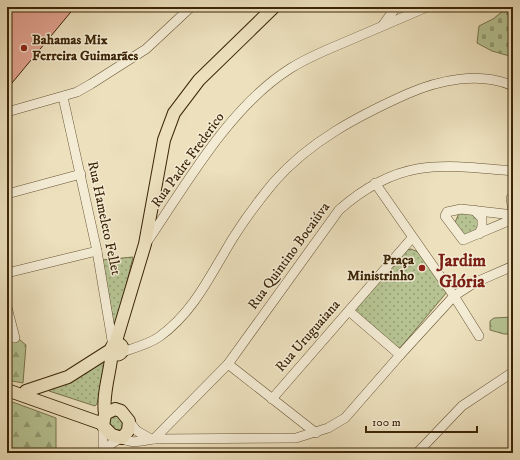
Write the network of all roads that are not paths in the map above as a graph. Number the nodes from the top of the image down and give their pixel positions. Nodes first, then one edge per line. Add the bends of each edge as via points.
1 (191, 7) edge
2 (274, 7) edge
3 (396, 7) edge
4 (427, 7) edge
5 (382, 26) junction
6 (513, 86) edge
7 (63, 97) junction
8 (7, 112) edge
9 (513, 171) edge
10 (81, 174) junction
11 (375, 183) junction
12 (7, 194) edge
13 (511, 198) dead end
14 (474, 210) junction
15 (513, 213) edge
16 (513, 219) edge
17 (479, 234) junction
18 (412, 238) junction
19 (145, 244) junction
20 (97, 251) junction
21 (513, 266) edge
22 (7, 273) edge
23 (454, 296) junction
24 (7, 307) edge
25 (349, 311) junction
26 (478, 336) dead end
27 (15, 338) dead end
28 (115, 350) junction
29 (400, 354) junction
30 (228, 364) junction
31 (513, 372) edge
32 (7, 390) edge
33 (26, 391) junction
34 (272, 399) junction
35 (106, 418) junction
36 (130, 421) junction
37 (316, 433) junction
38 (121, 438) junction
39 (152, 439) junction
40 (104, 453) edge
41 (417, 453) edge

1 - 7 street via 146,49 91,84
2 - 19 main road via 199,80 174,113 164,140
3 - 5 street
4 - 5 street, Rua Padre Frederico
5 - 19 street, Rua Padre Frederico via 291,68 263,89 211,147
6 - 28 street via 486,79 446,82 419,89 343,125 275,181 233,238 194,303 177,322 157,338
7 - 8 street
7 - 10 street, Rua Hameleto Fellet
9 - 11 street, Rua Quintino Bocaiúva via 435,166 407,171
10 - 12 street
10 - 20 street, Rua Hameleto Fellet
11 - 18 street
11 - 30 street, Rua Quintino Bocaiúva via 338,210
13 - 15 street
14 - 15 street
14 - 17 street via 482,218
14 - 17 street via 455,209 445,216 463,240
16 - 17 street
18 - 23 street
18 - 25 street, Rua Uruguaiana
19 - 28 main road
20 - 22 street
20 - 28 street, Rua Hameleto Fellet
21 - 23 street via 474,283
23 - 26 street
23 - 29 street
24 - 27 street
25 - 29 street
25 - 34 street, Rua Uruguaiana
28 - 33 main road via 68,377
28 - 35 main road via 106,390
29 - 37 street via 345,418
30 - 34 street
30 - 39 street, Rua Quintino Bocaiúva
31 - 41 street via 462,406
32 - 33 main road
32 - 35 main road
33 - 35 main road via 41,393
34 - 37 street
35 - 36 main road via 121,411
35 - 38 main road via 112,436
35 - 40 street
36 - 38 main road via 128,431
36 - 39 street via 137,431
37 - 39 street via 296,438 274,439
38 - 39 street via 135,442
38 - 40 street via 111,444

